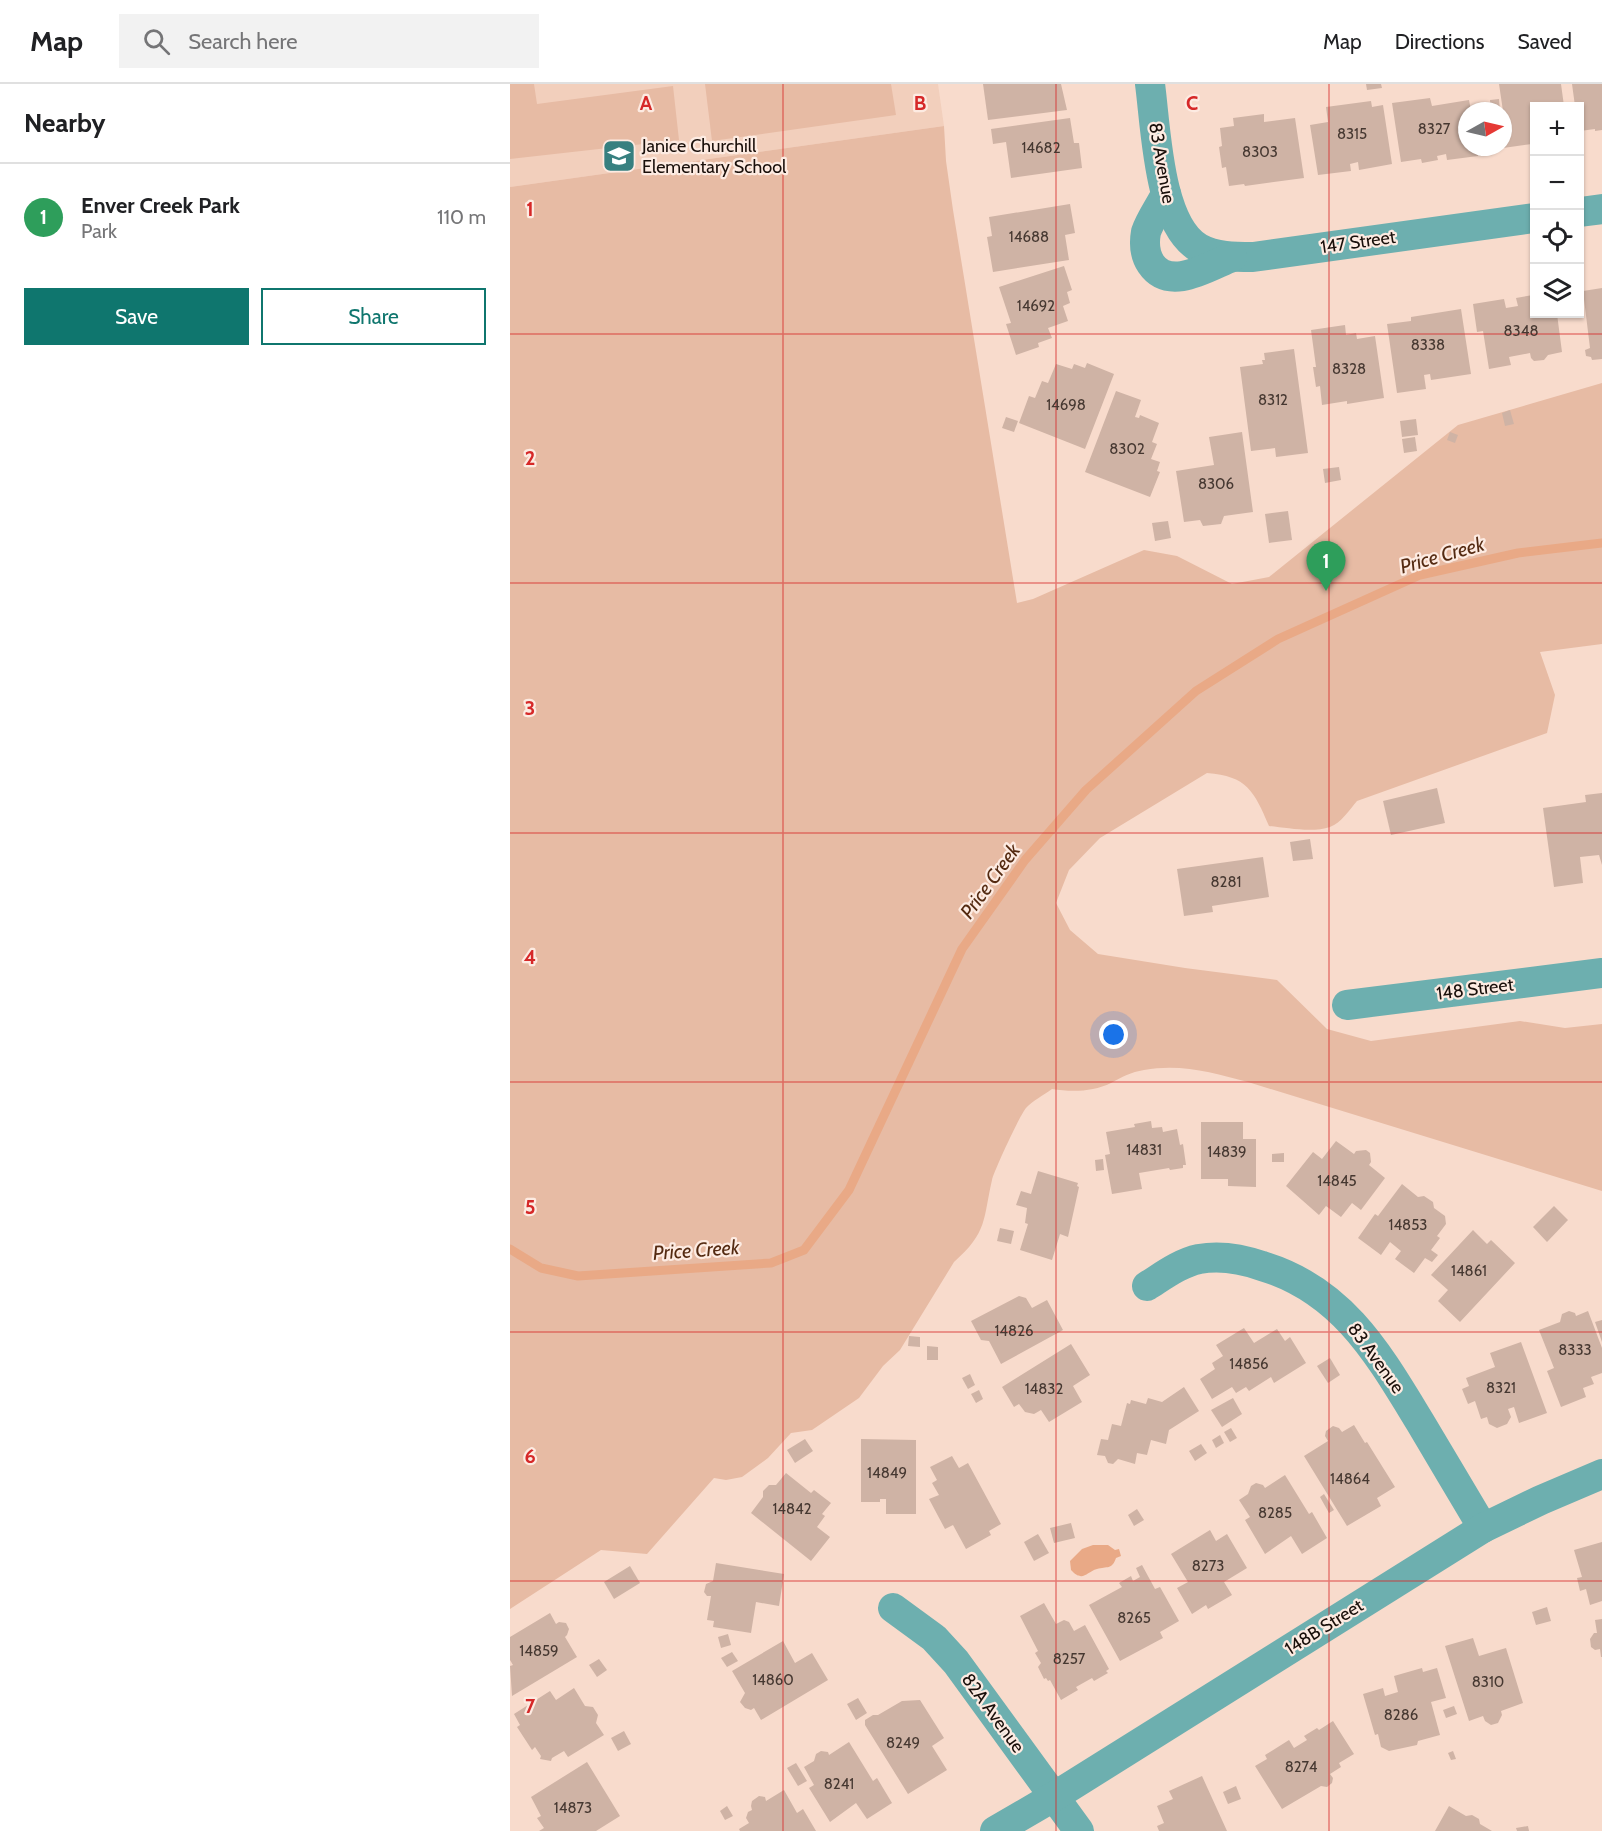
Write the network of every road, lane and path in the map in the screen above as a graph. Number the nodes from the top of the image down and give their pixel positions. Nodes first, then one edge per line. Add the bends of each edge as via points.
1 (1150, 84) edge
2 (1166, 194) junction
3 (1602, 208) edge
4 (1584, 211) edge
5 (1530, 219) edge
6 (1187, 238) joint
7 (1232, 257) junction
8 (1602, 973) edge
9 (1347, 1005) dead end
10 (1147, 1286) dead end
11 (1602, 1474) edge
12 (1484, 1528) junction
13 (893, 1608) dead end
14 (1055, 1796) junction
15 (995, 1831) edge
16 (1079, 1831) edge

1 - 2 street, 83 Avenue
2 - 6 street, 83 Avenue via 1178,227
2 - 7 street via 1144,240 1149,262 1156,270 1164,275 1189,275
3 - 4 street
5 - 7 street, 147 Street
6 - 7 street, 147 Street via 1209,253
8 - 9 street, 148 Street
10 - 12 street, 83 Avenue via 1194,1260 1224,1258 1279,1271 1317,1292 1349,1320 1377,1354
11 - 12 street, 148B Street
12 - 14 street, 148B Street
13 - 14 street, 82A Avenue via 934,1638 956,1662
14 - 15 street, 148B Street
14 - 16 street, 82A Avenue

